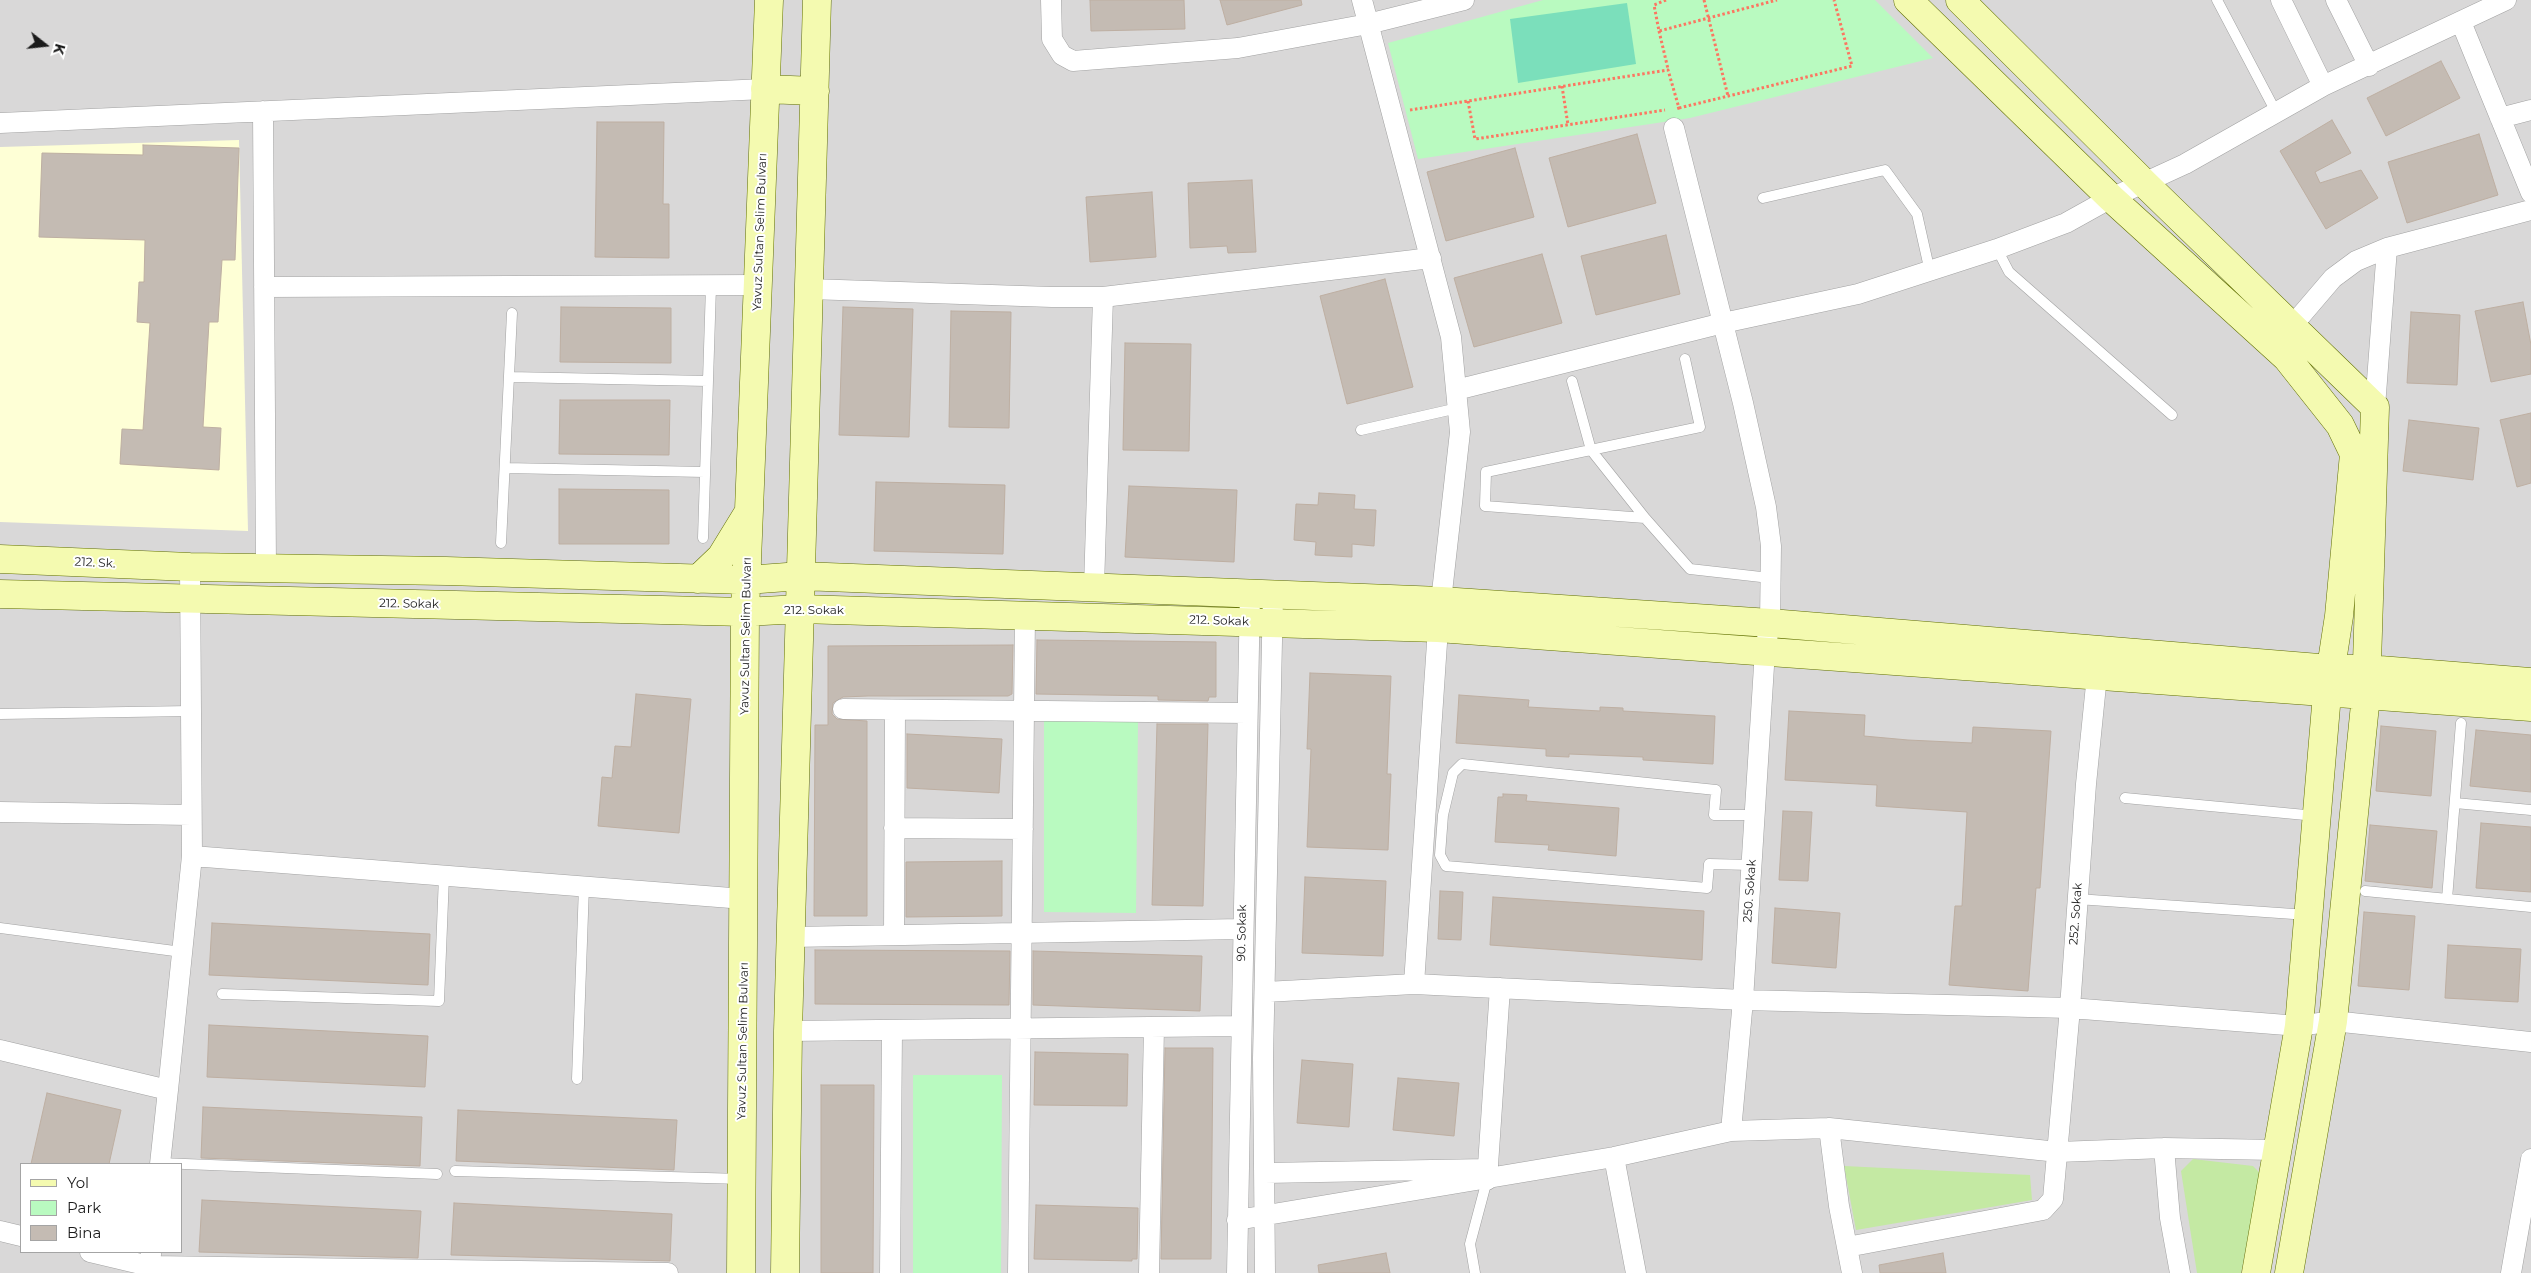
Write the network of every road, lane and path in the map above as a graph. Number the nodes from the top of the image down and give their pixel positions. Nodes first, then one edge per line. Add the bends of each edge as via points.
1 (769, 0) edge
2 (817, 0) edge
3 (1052, 0) edge
4 (1362, 0) edge
5 (1464, 0) edge
6 (1666, 0) edge
7 (1704, 0) edge
8 (1777, 0) edge
9 (1834, 0) edge
10 (1908, 0) edge
11 (1960, 0) edge
12 (2217, 0) edge
13 (2281, 0) edge
14 (2336, 0) edge
15 (2506, 0) edge
16 (1708, 18) junction
17 (2461, 22) junction
18 (1368, 24) junction
19 (1659, 31) junction
20 (2369, 66) junction
21 (1668, 70) junction
22 (1562, 86) junction
23 (2323, 86) junction
24 (765, 89) junction
25 (815, 90) junction
26 (1728, 96) junction
27 (1468, 101) junction
28 (1679, 108) junction
29 (2531, 110) edge
30 (262, 111) junction
31 (1392, 112) junction
32 (2276, 112) junction
33 (2500, 118) junction
34 (0, 123) edge
35 (1568, 125) junction
36 (1674, 128) dead end
37 (2145, 184) junction
38 (2531, 193) edge
39 (1763, 198) dead end
40 (2111, 198) junction
41 (2531, 210) edge
42 (2387, 248) junction
43 (1998, 249) junction
44 (1431, 258) junction
45 (1930, 272) junction
46 (758, 285) junction
47 (711, 286) junction
48 (264, 287) junction
49 (809, 289) junction
50 (1103, 297) junction
51 (512, 313) dead end
52 (1723, 323) junction
53 (2292, 326) junction
54 (2274, 346) junction
55 (1685, 358) dead end
56 (509, 376) junction
57 (708, 381) junction
58 (1572, 381) dead end
59 (1457, 399) junction
60 (2376, 407) junction
61 (2172, 415) dead end
62 (1362, 430) dead end
63 (1591, 450) junction
64 (505, 468) junction
65 (705, 472) junction
66 (803, 502) junction
67 (749, 511) junction
68 (1645, 518) junction
69 (703, 538) dead end
70 (501, 543) dead end
71 (0, 559) edge
72 (190, 567) junction
73 (266, 568) junction
74 (801, 576) junction
75 (855, 578) junction
76 (1770, 578) junction
77 (698, 579) junction
78 (746, 580) junction
79 (1094, 587) junction
80 (1261, 593) junction
81 (0, 594) edge
82 (190, 599) junction
83 (1441, 601) junction
84 (800, 609) junction
85 (745, 612) junction
86 (1025, 616) junction
87 (1261, 622) junction
88 (1770, 623) junction
89 (1438, 628) junction
90 (1765, 650) junction
91 (2367, 668) junction
92 (2097, 676) junction
93 (2329, 681) junction
94 (2531, 682) edge
95 (2366, 695) junction
96 (2531, 708) edge
97 (843, 710) dead end
98 (894, 710) junction
99 (191, 711) junction
100 (1024, 712) junction
101 (1247, 713) junction
102 (0, 714) edge
103 (2460, 723) dead end
104 (2125, 798) dead end
105 (2455, 802) junction
106 (2531, 810) edge
107 (0, 812) edge
108 (1755, 814) junction
109 (191, 815) junction
110 (2318, 816) junction
111 (894, 828) junction
112 (1023, 830) junction
113 (192, 856) junction
114 (1752, 865) junction
115 (444, 876) junction
116 (584, 886) junction
117 (2365, 890) dead end
118 (744, 899) junction
119 (2077, 899) junction
120 (2447, 899) junction
121 (2531, 907) edge
122 (2310, 915) junction
123 (0, 928) edge
124 (1242, 929) junction
125 (1022, 933) junction
126 (894, 935) junction
127 (791, 937) junction
128 (182, 952) junction
129 (1414, 984) junction
130 (1500, 988) junction
131 (1264, 992) junction
132 (222, 994) dead end
133 (1743, 1000) junction
134 (2070, 1008) junction
135 (2333, 1021) junction
136 (1240, 1026) junction
137 (2299, 1026) junction
138 (1154, 1027) junction
139 (1022, 1028) junction
140 (892, 1030) junction
141 (788, 1031) junction
142 (2531, 1042) edge
143 (0, 1050) edge
144 (577, 1079) dead end
145 (168, 1090) junction
146 (1829, 1128) junction
147 (1731, 1131) junction
148 (2164, 1148) junction
149 (2277, 1150) junction
150 (2058, 1152) junction
151 (1614, 1157) junction
152 (2531, 1159) edge
153 (160, 1163) edge
154 (182, 1165) edge
155 (455, 1171) dead end
156 (1265, 1173) junction
157 (437, 1174) dead end
158 (1487, 1174) junction
159 (742, 1179) junction
160 (1266, 1216) junction
161 (1238, 1220) junction
162 (0, 1231) edge
163 (20, 1236) edge
164 (1847, 1247) junction
165 (95, 1253) edge
166 (150, 1264) edge
167 (668, 1273) edge
168 (741, 1273) edge
169 (785, 1273) edge
170 (890, 1273) edge
171 (1018, 1273) edge
172 (1149, 1273) edge
173 (1237, 1273) edge
174 (1265, 1273) edge
175 (1474, 1273) edge
176 (1636, 1273) edge
177 (1852, 1273) edge
178 (2180, 1273) edge
179 (2256, 1273) edge
180 (2289, 1273) edge
181 (2511, 1273) edge

1 - 24 street, Yavuz Sultan Selim Bulvarı
2 - 25 street
3 - 18 street via 1052,39 1062,55 1073,62 1238,48
4 - 18 street
5 - 18 street
6 - 19 path via 1654,5
7 - 16 path
8 - 16 path
9 - 26 path via 1852,66
10 - 40 street
11 - 37 street
12 - 32 lane
13 - 23 street
14 - 20 street
15 - 17 street
16 - 19 path
16 - 26 path
17 - 20 street
17 - 33 street
18 - 31 street
19 - 21 path
20 - 23 street
21 - 22 path
21 - 28 path
22 - 27 path
22 - 35 path
23 - 32 street
24 - 25 street
24 - 30 street
24 - 46 street, Yavuz Sultan Selim Bulvarı
25 - 49 street
26 - 28 path
27 - 31 path
27 - 35 path via 1475,139
28 - 35 path
29 - 33 street
30 - 34 street
30 - 48 street
31 - 44 street
32 - 37 street
33 - 38 street
36 - 52 street, 250. Sokak
37 - 40 street
37 - 53 street
39 - 45 lane via 1885,170 1917,214
40 - 43 street via 2066,223
40 - 54 street
41 - 42 street
42 - 53 street via 2356,261 2333,278
42 - 60 street
43 - 45 street
43 - 61 lane via 2009,272
44 - 50 street
44 - 59 street via 1451,337
45 - 52 street via 1858,294
46 - 47 street
46 - 67 street, Yavuz Sultan Selim Bulvarı
47 - 48 street
47 - 57 lane
48 - 73 street
49 - 50 street
49 - 66 street
50 - 79 street
51 - 56 lane
52 - 59 street
52 - 76 street, 250. Sokak via 1766,507 1771,546
53 - 54 street
53 - 60 street
54 - 93 street via 2340,425 2354,454 2339,616
55 - 63 lane via 1700,427
56 - 57 lane
56 - 64 lane
57 - 65 lane
58 - 63 lane
59 - 62 lane
59 - 83 street via 1460,432
60 - 91 street
63 - 68 lane
63 - 68 lane via 1486,472 1485,506
64 - 65 lane
64 - 70 lane
65 - 69 lane
66 - 74 street
66 - 75 street via 818,552
67 - 77 street via 721,557
67 - 78 street, Yavuz Sultan Selim Bulvarı
68 - 76 lane via 1690,569
71 - 72 street, 212. Sk.
72 - 73 street, 212. Sk.
72 - 82 street
73 - 77 street, 212. Sk.
74 - 75 street, 212. Sk.
74 - 78 street, 212. Sk.
74 - 84 street
75 - 79 street, 212. Sk.
76 - 88 street, 250. Sokak
77 - 78 street, 212. Sk.
78 - 85 street, Yavuz Sultan Selim Bulvarı
79 - 80 street, 212. Sk.
80 - 83 street, 212. Sk.
80 - 87 street, 90. Sokak
81 - 82 street, 212. Sokak
82 - 85 street, 212. Sokak
82 - 99 street
83 - 88 street, 212. Sk.
83 - 89 street
84 - 85 street, 212. Sokak
84 - 86 street, 212. Sokak
84 - 127 street
85 - 118 street, Yavuz Sultan Selim Bulvarı
86 - 87 street, 212. Sokak
86 - 100 street
87 - 89 street, 212. Sokak
87 - 101 street, 90. Sokak
87 - 131 street, 90. Sokak
88 - 90 street, 250. Sokak
88 - 93 street, 212. Sk.
89 - 90 street, 212. Sokak
89 - 129 street
90 - 92 street, 212. Sokak
90 - 108 street, 250. Sokak
91 - 93 street
91 - 94 street
91 - 95 street
92 - 93 street, 212. Sokak
92 - 119 street, 252. Sokak
93 - 95 street
93 - 110 street
95 - 96 street
95 - 135 street
97 - 98 street
98 - 100 street
98 - 111 street
99 - 102 lane
99 - 109 street
100 - 101 street
100 - 112 street
101 - 124 street, 90. Sokak
103 - 105 lane
104 - 110 lane
105 - 106 lane
105 - 120 lane
107 - 109 street
108 - 114 street, 250. Sokak
108 - 114 lane via 1714,815 1716,790 1462,764 1452,773 1443,815 1440,855 1446,866 1707,888 1709,864
109 - 113 street
110 - 122 street
111 - 112 street
111 - 126 street
112 - 125 street
113 - 115 street
113 - 128 street
114 - 133 street, 250. Sokak
115 - 116 street
115 - 132 lane via 439,1001
116 - 118 street
116 - 144 lane
117 - 120 lane
118 - 159 street, Yavuz Sultan Selim Bulvarı
119 - 122 lane
119 - 134 street, 252. Sokak
120 - 121 lane
122 - 137 street
123 - 128 lane
124 - 125 street
124 - 136 street, 90. Sokak
125 - 126 street
125 - 139 street
126 - 127 street
127 - 141 street
128 - 145 street
129 - 130 street
129 - 131 street
130 - 133 street
130 - 158 street
131 - 156 street, 90. Sokak
133 - 134 street
133 - 147 street, 250. Sokak
134 - 137 street
134 - 150 street, 252. Sokak
135 - 137 street
135 - 142 street
135 - 180 street
136 - 138 street
136 - 161 street, 90. Sokak
137 - 149 street
138 - 139 street
138 - 172 street
139 - 140 street
139 - 171 street
140 - 141 street
140 - 170 street
141 - 169 street
143 - 145 street
145 - 153 street
146 - 147 street
146 - 150 street
146 - 164 street via 1838,1206
147 - 151 street
148 - 149 street
148 - 150 street
148 - 178 street via 2170,1218
149 - 179 street
150 - 164 street, 252. Sokak via 2053,1198 2043,1210
151 - 158 street
151 - 176 street
152 - 181 street
154 - 157 lane
155 - 159 lane
156 - 158 street
156 - 160 street, 90. Sokak
158 - 160 street
158 - 175 lane via 1470,1244
159 - 168 street, Yavuz Sultan Selim Bulvarı
160 - 161 street
160 - 174 street, 90. Sokak
161 - 173 street, 90. Sokak
162 - 163 street
164 - 177 street
165 - 166 street
166 - 167 street

